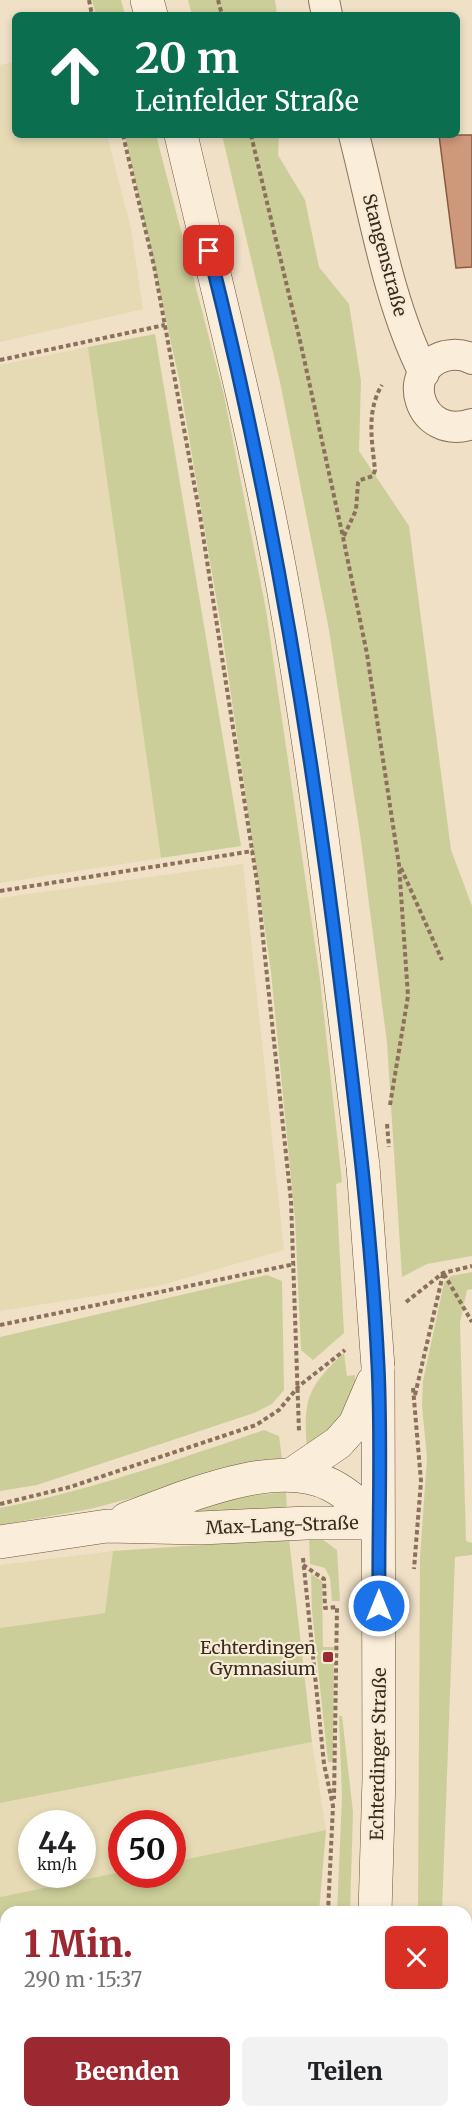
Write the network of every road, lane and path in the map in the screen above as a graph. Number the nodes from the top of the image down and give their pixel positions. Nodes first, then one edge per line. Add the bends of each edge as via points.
1 (124, 138) edge
2 (182, 138) edge
3 (252, 138) edge
4 (355, 138) edge
5 (165, 325) junction
6 (472, 359) edge
7 (0, 360) edge
8 (424, 373) junction
9 (382, 385) dead end
10 (472, 424) edge
11 (343, 537) junction
12 (253, 850) junction
13 (399, 865) junction
14 (0, 891) edge
15 (442, 960) dead end
16 (387, 1124) dead end
17 (295, 1264) junction
18 (472, 1266) edge
19 (443, 1273) junction
20 (472, 1322) edge
21 (0, 1324) edge
22 (378, 1370) junction
23 (410, 1378) dead end
24 (299, 1386) junction
25 (415, 1397) junction
26 (299, 1439) dead end
27 (291, 1475) junction
28 (0, 1504) edge
29 (378, 1523) junction
30 (107, 1526) junction
31 (0, 1542) edge
32 (303, 1558) dead end
33 (303, 1565) junction
34 (414, 1578) dead end
35 (333, 1806) junction
36 (328, 1906) edge
37 (375, 1906) edge

1 - 5 path
2 - 22 main road, Echterdinger Straße, bridge via 239,372 283,586 316,789 363,1166
3 - 11 path
4 - 8 street, Stangenstraße via 393,290 411,348
5 - 7 path
5 - 12 path via 202,527
6 - 8 street via 455,354 442,357
8 - 10 street via 419,396 429,417 449,428
9 - 11 path via 373,399 375,470 373,476 358,483 356,510
11 - 13 path via 367,654
12 - 14 path
12 - 17 path
13 - 15 path
13 - 16 path via 408,996
17 - 21 path
17 - 24 path
18 - 19 path
19 - 20 path
19 - 25 path
22 - 27 main road via 355,1425 338,1443
22 - 29 main road, Echterdinger Straße
23 - 25 path
24 - 26 path
24 - 28 path via 279,1410 256,1425 81,1484
25 - 34 path via 421,1481
27 - 29 main road, Max-Lang-Straße via 330,1484
27 - 30 main road, Max-Lang-Straße via 257,1478 194,1494
29 - 30 main road, Max-Lang-Straße via 200,1528
29 - 37 main road, Echterdinger Straße via 380,1778
30 - 31 main road, Max-Lang-Straße
32 - 33 path
33 - 35 path via 324,1764
33 - 35 path via 324,1579 325,1608 337,1607
35 - 36 path

